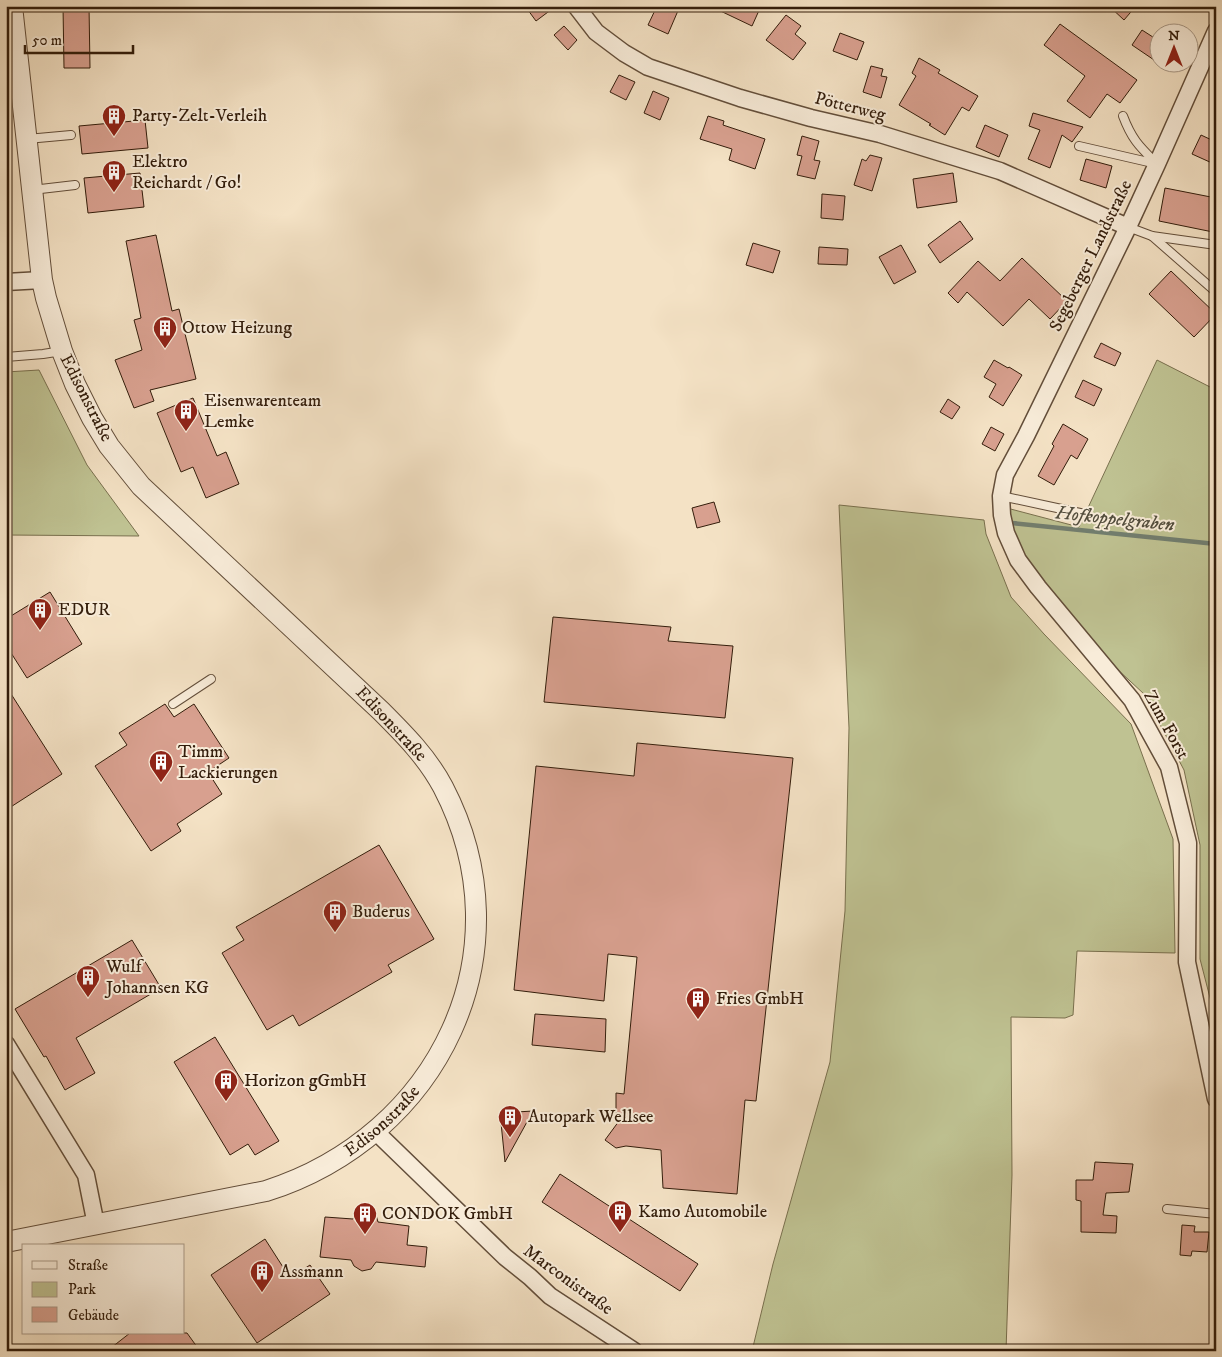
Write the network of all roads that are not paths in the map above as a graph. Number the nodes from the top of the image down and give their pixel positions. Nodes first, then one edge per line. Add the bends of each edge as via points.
1 (12, 6) edge
2 (576, 6) edge
3 (1216, 31) edge
4 (1123, 116) dead end
5 (71, 134) dead end
6 (27, 139) junction
7 (1079, 146) dead end
8 (1158, 164) junction
9 (75, 185) dead end
10 (32, 190) junction
11 (1128, 227) junction
12 (1152, 236) junction
13 (1216, 245) edge
14 (42, 280) junction
15 (6, 282) edge
16 (1216, 292) edge
17 (62, 351) junction
18 (6, 357) edge
19 (1001, 496) junction
20 (1085, 514) dead end
21 (211, 679) dead end
22 (173, 704) dead end
23 (6, 1044) edge
24 (1216, 1099) edge
25 (375, 1131) junction
26 (1167, 1209) dead end
27 (1216, 1214) edge
28 (96, 1225) junction
29 (6, 1242) edge
30 (634, 1351) edge

1 - 6 street, Edisonstraße
2 - 11 street, Pötterweg via 596,32 648,67 749,100 880,134 1000,171
3 - 8 street, Segeberger Landstraße
4 - 8 lane via 1135,141
5 - 6 lane
6 - 10 street, Edisonstraße
7 - 8 lane
8 - 11 street, Segeberger Landstraße
9 - 10 lane
10 - 14 street, Edisonstraße
11 - 12 lane
11 - 19 street, Segeberger Landstraße via 1005,475
12 - 13 lane
12 - 16 lane
14 - 15 street
14 - 17 street, Edisonstraße
17 - 18 lane
17 - 25 street, Edisonstraße via 92,418 109,446 141,486 407,737 434,772 458,821 470,861 476,923 467,990 452,1031 430,1068 395,1113
19 - 20 lane
19 - 24 street, Zum Forst via 1006,533 1018,560 1132,700 1169,768 1188,843 1187,962
21 - 22 lane
23 - 28 street via 86,1175
25 - 28 street, Edisonstraße via 333,1162 285,1185
25 - 30 street, Marconistraße via 504,1257 550,1296
26 - 27 lane
28 - 29 street, Edisonstraße

